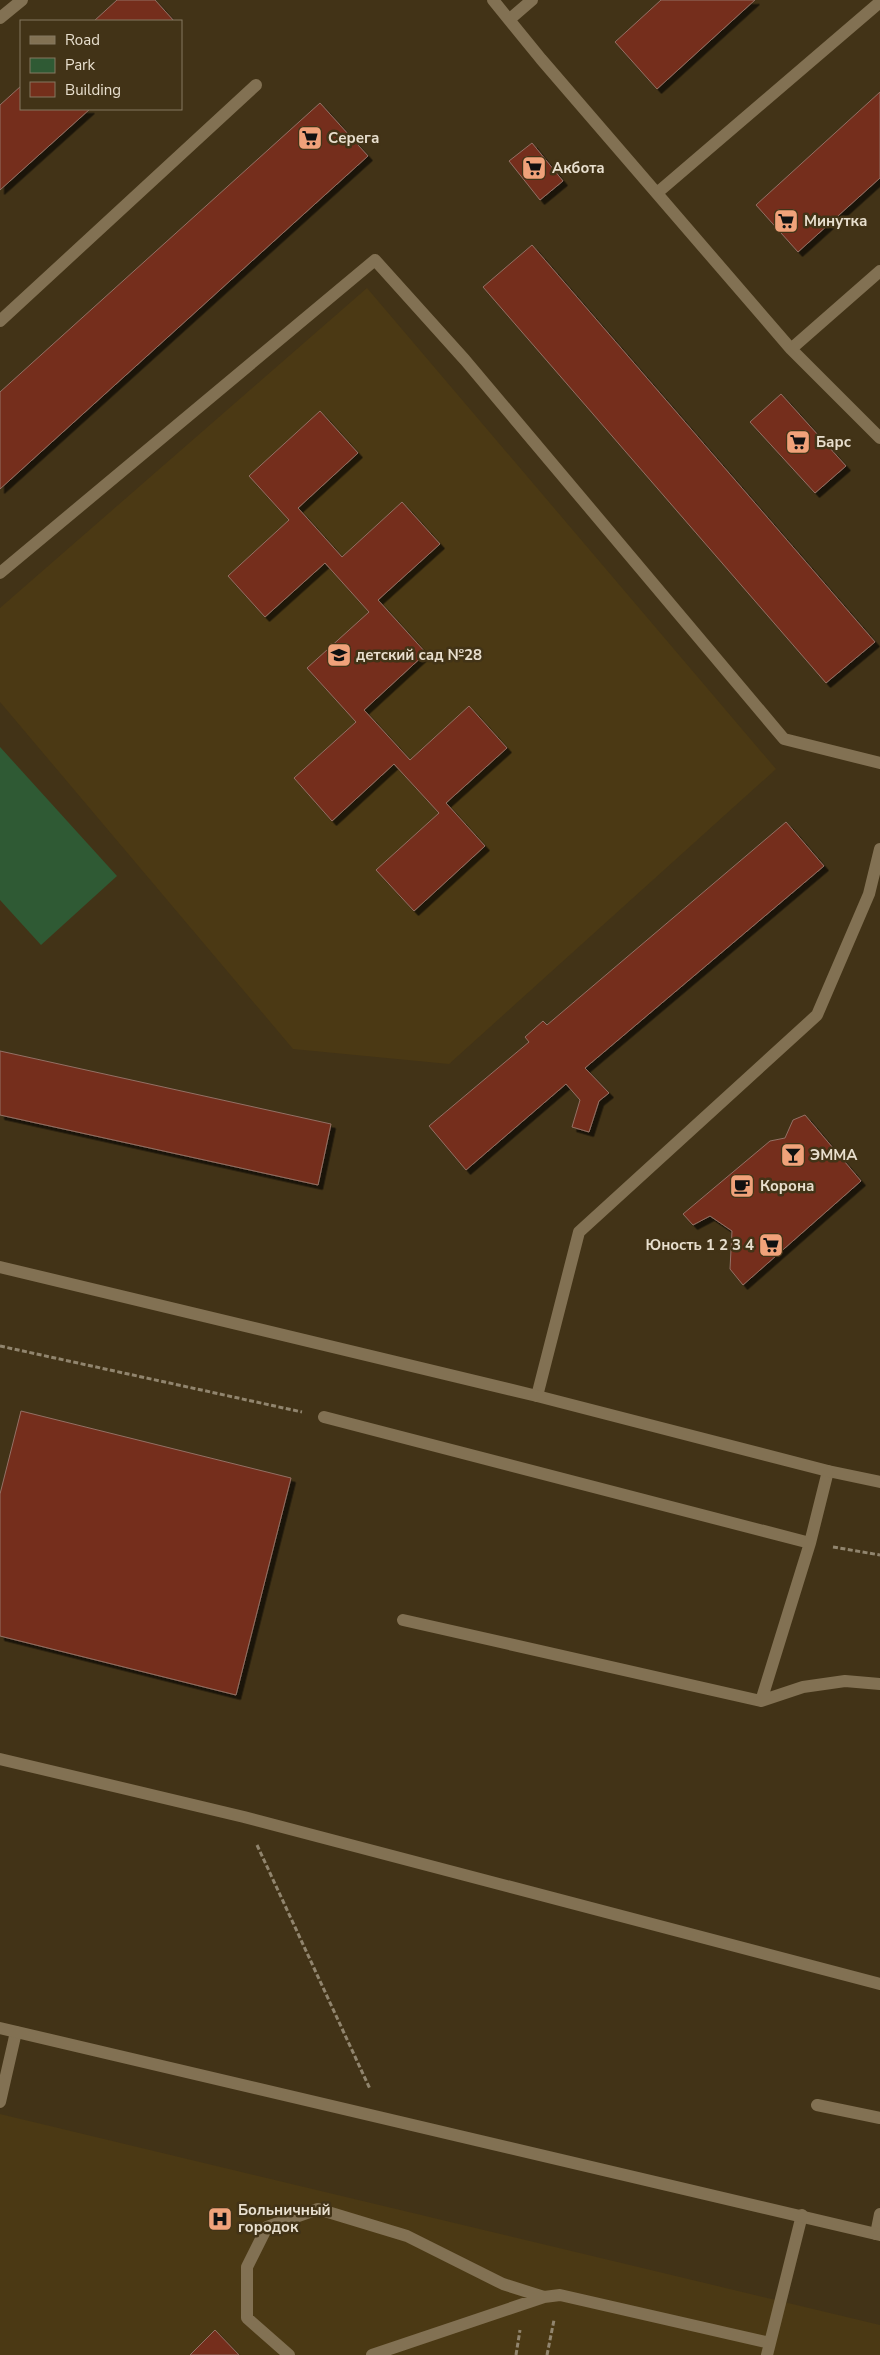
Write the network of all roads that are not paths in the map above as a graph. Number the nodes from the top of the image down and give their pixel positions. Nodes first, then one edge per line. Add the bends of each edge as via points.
1 (22, 0) edge
2 (493, 0) edge
3 (532, 0) edge
4 (880, 2) edge
5 (0, 18) edge
6 (510, 19) junction
7 (256, 85) dead end
8 (657, 193) junction
9 (880, 271) edge
10 (0, 321) edge
11 (791, 349) junction
12 (880, 438) edge
13 (0, 573) edge
14 (880, 763) edge
15 (880, 849) edge
16 (0, 1267) edge
17 (537, 1396) junction
18 (324, 1417) road end
19 (828, 1471) junction
20 (880, 1482) edge
21 (810, 1543) junction
22 (403, 1620) dead end
23 (880, 1684) edge
24 (761, 1701) junction
25 (0, 1760) edge
26 (880, 1984) edge
27 (0, 2028) edge
28 (16, 2032) junction
29 (0, 2102) edge
30 (817, 2105) dead end
31 (880, 2118) edge
32 (880, 2214) edge
33 (802, 2215) junction
34 (878, 2234) edge
35 (544, 2296) junction
36 (768, 2349) edge
37 (289, 2355) edge
38 (372, 2355) edge

1 - 5 main road
2 - 6 main road
3 - 6 main road
4 - 8 main road
6 - 8 main road
7 - 10 main road
8 - 11 main road
9 - 11 main road
11 - 12 main road
13 - 14 main road via 374,260 465,360 784,739
15 - 17 main road via 869,894 817,1016 579,1232
16 - 17 main road
17 - 19 main road
18 - 21 main road
19 - 20 main road
19 - 21 main road
21 - 24 main road
22 - 24 main road
23 - 24 main road via 845,1681 803,1687
25 - 26 main road via 244,1817
27 - 28 main road
28 - 29 main road
28 - 33 main road
30 - 31 main road
32 - 34 main road
33 - 34 main road
33 - 36 main road
35 - 36 main road via 560,2295
35 - 37 main road via 502,2284 407,2236 318,2209 267,2227 247,2267 247,2318
35 - 38 main road

